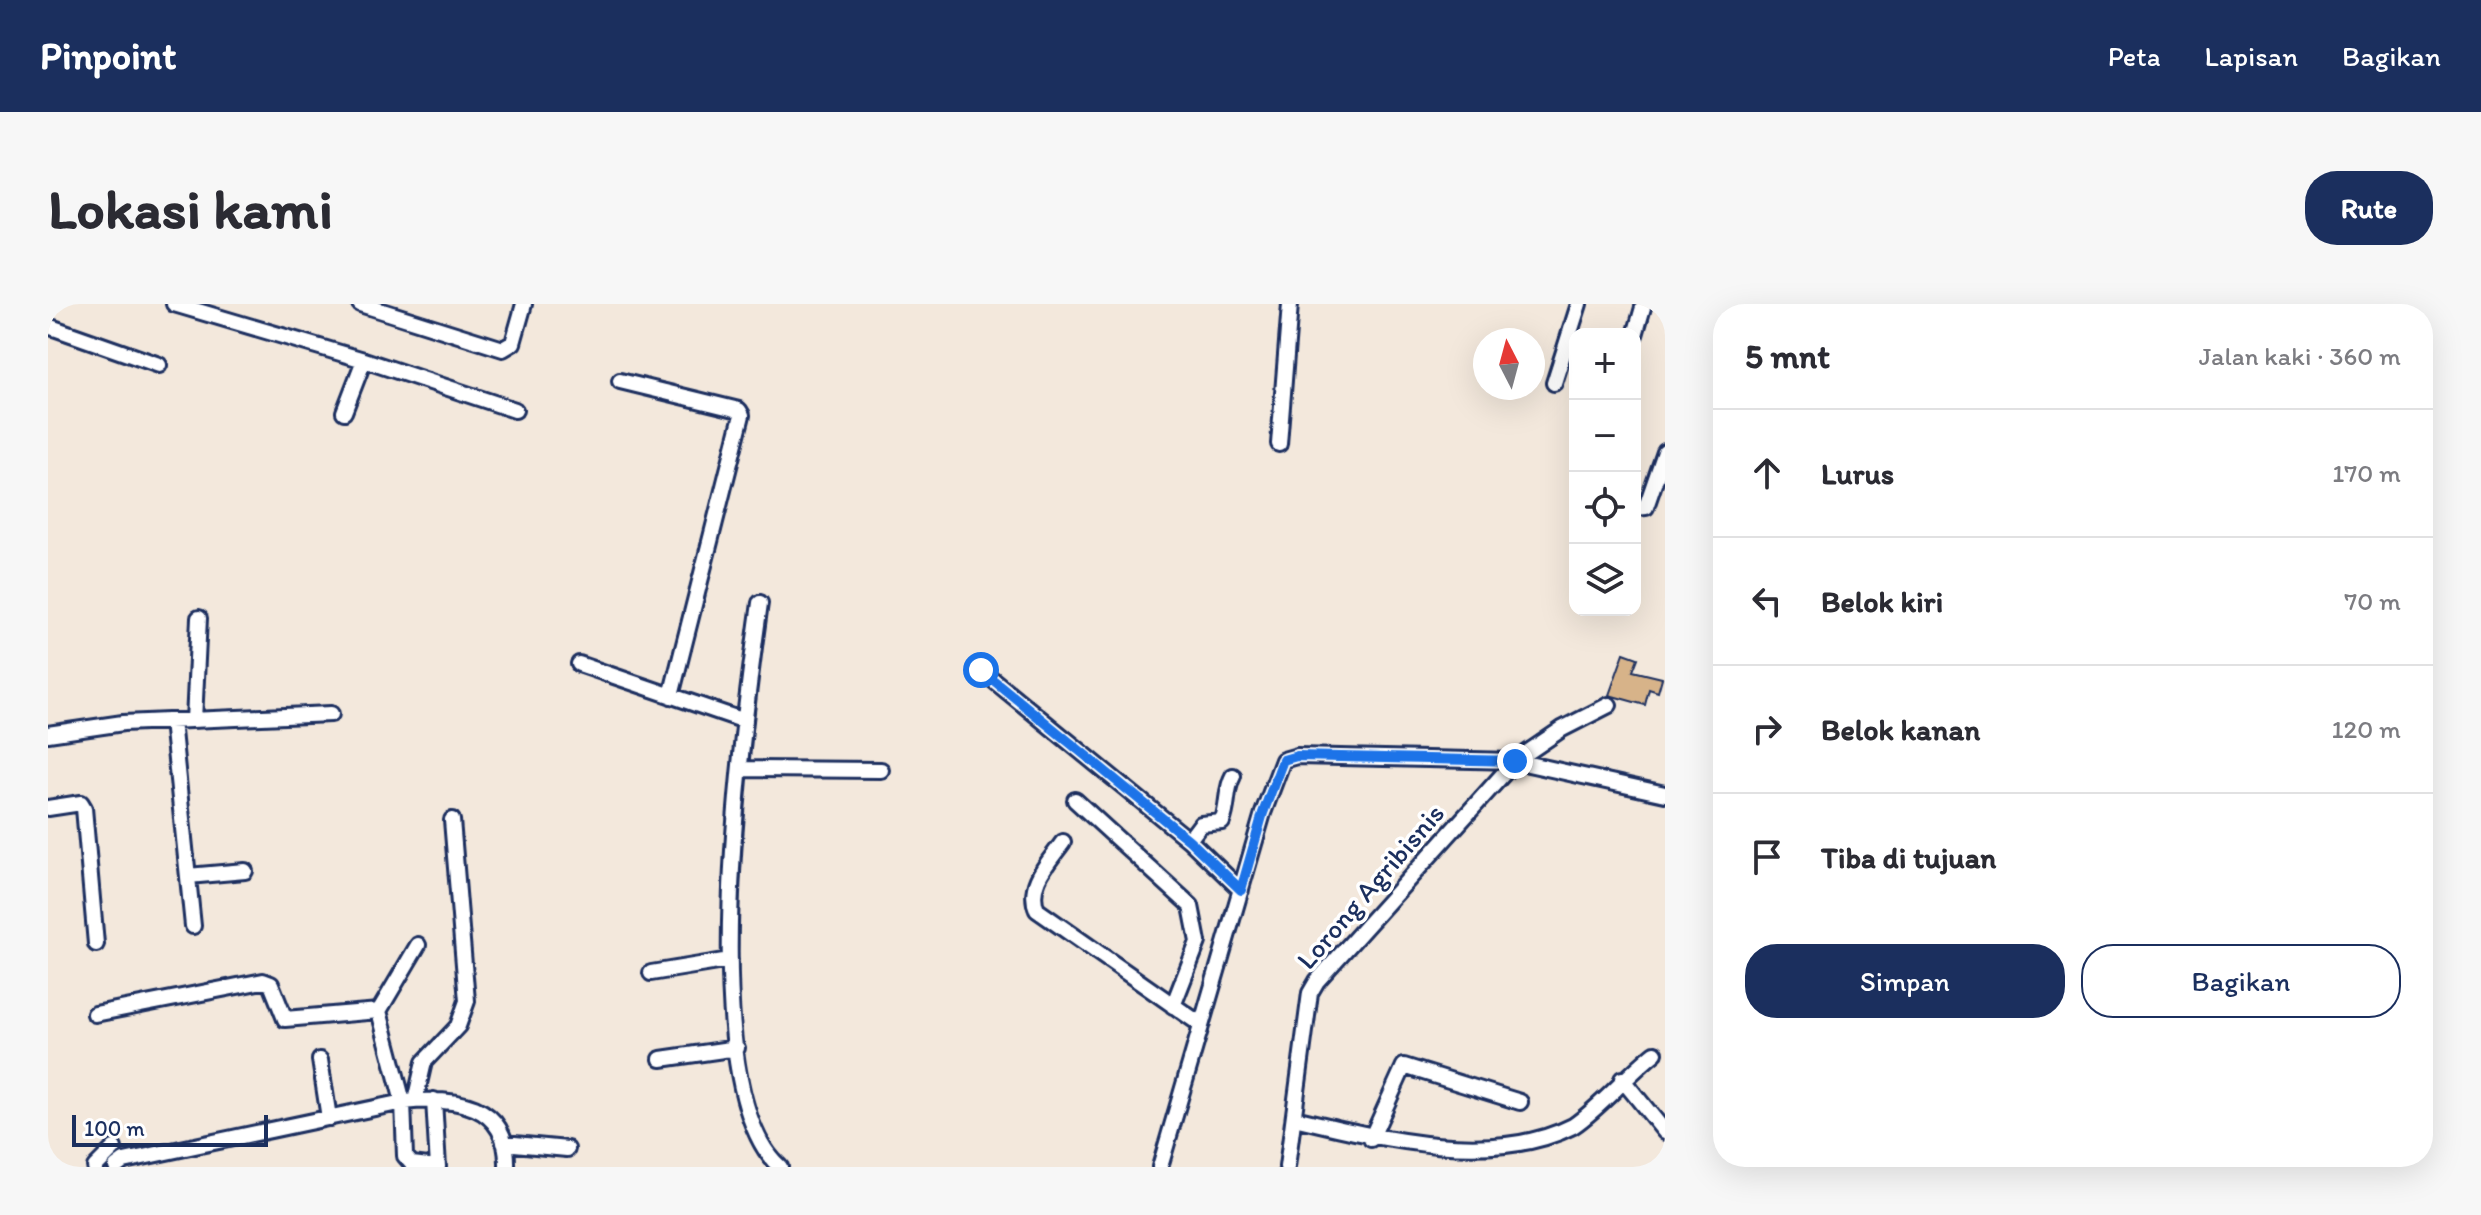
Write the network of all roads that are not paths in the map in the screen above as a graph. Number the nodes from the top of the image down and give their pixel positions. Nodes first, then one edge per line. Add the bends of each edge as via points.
1 (174, 304) edge
2 (360, 304) edge
3 (524, 304) edge
4 (1290, 304) edge
5 (1579, 304) edge
6 (1644, 304) edge
7 (48, 326) edge
8 (1637, 328) edge
9 (364, 360) junction
10 (159, 365) dead end
11 (620, 381) dead end
12 (1554, 383) dead end
13 (515, 410) dead end
14 (344, 412) dead end
15 (1279, 444) dead end
16 (1665, 452) edge
17 (1641, 507) edge
18 (760, 603) dead end
19 (199, 618) dead end
20 (579, 664) dead end
21 (981, 670) dead end
22 (671, 696) junction
23 (1609, 705) dead end
24 (331, 714) dead end
25 (194, 720) junction
26 (172, 721) junction
27 (745, 721) junction
28 (48, 734) edge
29 (1515, 761) junction
30 (740, 769) junction
31 (881, 770) dead end
32 (1233, 776) dead end
33 (1665, 794) edge
34 (1075, 800) dead end
35 (48, 808) edge
36 (452, 820) dead end
37 (1189, 840) junction
38 (1063, 842) dead end
39 (245, 871) dead end
40 (188, 876) junction
41 (1241, 890) junction
42 (193, 926) dead end
43 (96, 944) dead end
44 (418, 945) dead end
45 (730, 960) junction
46 (651, 973) dead end
47 (1173, 1006) junction
48 (379, 1011) junction
49 (95, 1014) dead end
50 (1200, 1024) junction
51 (737, 1048) junction
52 (1655, 1053) dead end
53 (661, 1059) dead end
54 (320, 1060) dead end
55 (1622, 1079) junction
56 (434, 1100) junction
57 (409, 1102) junction
58 (1520, 1102) dead end
59 (329, 1118) junction
60 (1294, 1118) junction
61 (1665, 1132) edge
62 (1371, 1139) junction
63 (504, 1143) junction
64 (114, 1148) dead end
65 (567, 1149) dead end
66 (95, 1167) edge
67 (116, 1167) edge
68 (437, 1167) edge
69 (507, 1167) edge
70 (780, 1167) edge
71 (1160, 1167) edge
72 (1287, 1167) edge

1 - 9 street
2 - 3 street via 503,349 513,343
4 - 15 street
5 - 12 street
6 - 8 street
7 - 10 street
9 - 13 street
9 - 14 street
11 - 22 street via 739,410 742,415
16 - 17 street via 1646,507
18 - 27 street
19 - 25 street
20 - 22 street
21 - 37 street
22 - 27 street
23 - 29 street, Lorong Agribisnis
24 - 25 street
25 - 26 street
26 - 28 street
26 - 40 street
27 - 30 street
29 - 33 street
29 - 41 street via 1297,756 1283,760
29 - 60 street, Lorong Agribisnis via 1317,981 1310,993
30 - 31 street
30 - 45 street
32 - 37 street via 1222,822 1201,824
34 - 47 street via 1191,906 1198,942
35 - 43 street via 81,803 84,808
36 - 57 street via 467,1001 458,1026 424,1062
37 - 41 street
38 - 47 street via 1037,879 1037,910
39 - 40 street
40 - 42 street
41 - 50 street
44 - 48 street
45 - 46 street
45 - 51 street
47 - 50 street
48 - 49 street via 285,1019 271,984 263,981
48 - 57 street
50 - 71 street
51 - 53 street
51 - 70 street via 753,1133
52 - 55 street
54 - 59 street
55 - 61 street
55 - 62 street via 1574,1125 1527,1148 1439,1148
56 - 57 street
56 - 63 street via 476,1107 495,1123
56 - 68 street
57 - 59 street
57 - 68 street via 408,1161
58 - 62 street via 1404,1066
59 - 67 street via 124,1161
60 - 62 street
60 - 72 street, Lorong Agribisnis
63 - 65 street
63 - 69 street
64 - 66 street

